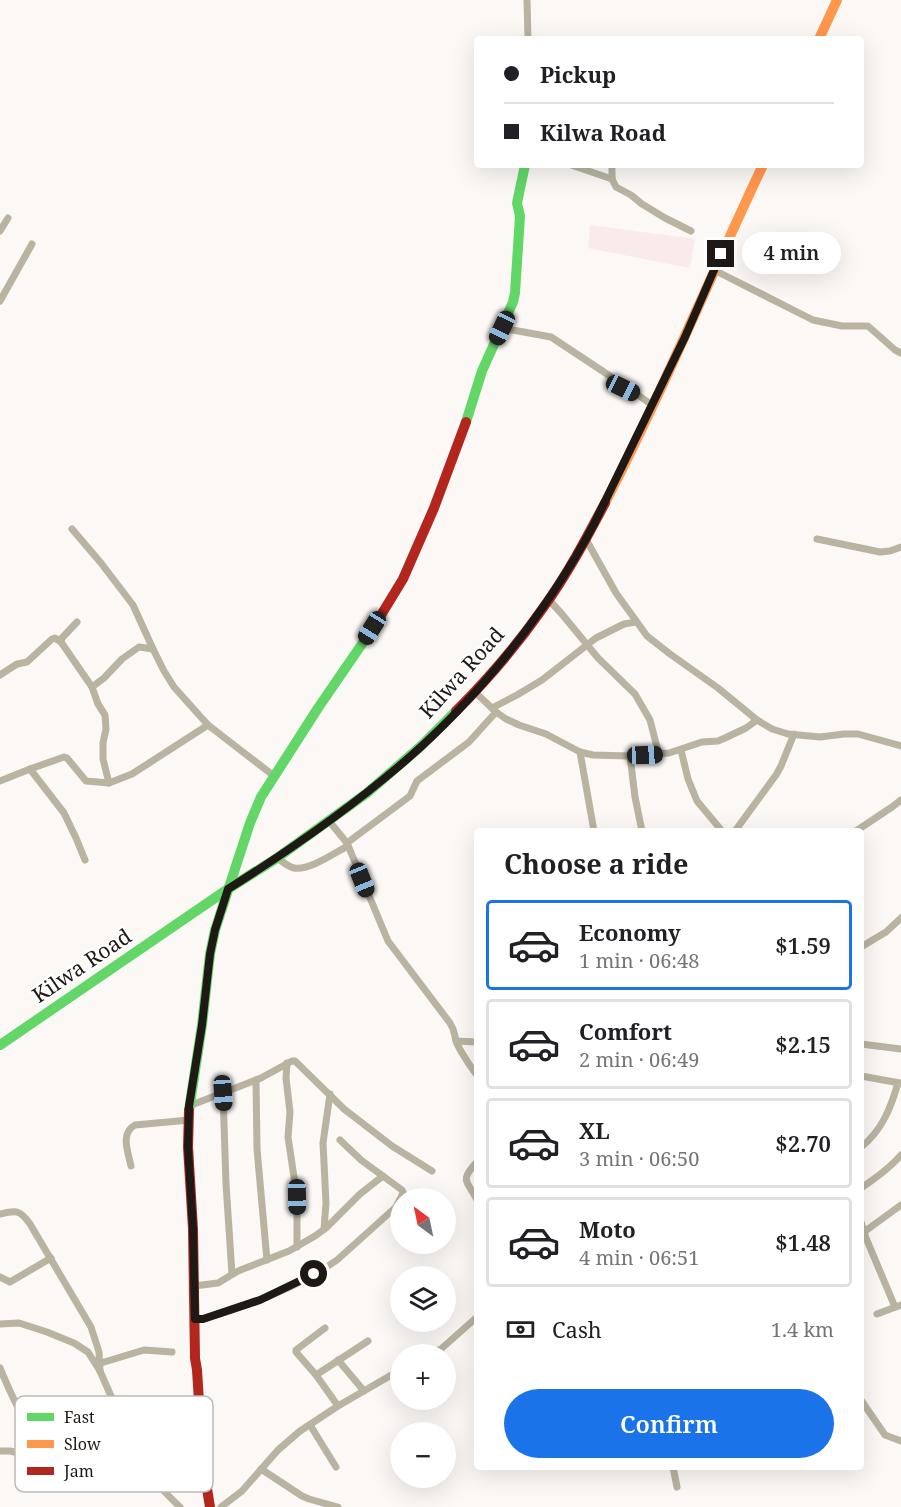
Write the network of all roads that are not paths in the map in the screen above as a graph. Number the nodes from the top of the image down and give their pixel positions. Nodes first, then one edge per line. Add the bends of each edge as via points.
1 (527, 0) edge
2 (837, 0) edge
3 (528, 36) edge
4 (820, 36) edge
5 (524, 168) edge
6 (580, 168) edge
7 (612, 168) edge
8 (762, 168) edge
9 (612, 179) junction
10 (8, 218) dead end
11 (0, 231) edge
12 (691, 231) dead end
13 (32, 243) dead end
14 (714, 270) junction
15 (0, 302) edge
16 (502, 328) junction
17 (901, 353) edge
18 (652, 405) junction
19 (72, 529) dead end
20 (817, 540) dead end
21 (585, 541) junction
22 (901, 547) edge
23 (548, 599) junction
24 (77, 622) dead end
25 (636, 622) junction
26 (61, 642) junction
27 (587, 645) junction
28 (153, 649) junction
29 (0, 675) edge
30 (92, 687) junction
31 (475, 692) junction
32 (494, 710) junction
33 (757, 720) junction
34 (208, 725) junction
35 (795, 734) junction
36 (901, 746) edge
37 (681, 750) junction
38 (580, 752) junction
39 (659, 755) junction
40 (630, 756) junction
41 (30, 769) junction
42 (274, 776) junction
43 (0, 782) edge
44 (109, 783) junction
45 (901, 800) edge
46 (329, 820) junction
47 (593, 828) edge
48 (641, 828) edge
49 (720, 828) edge
50 (737, 828) edge
51 (860, 828) edge
52 (348, 844) junction
53 (277, 858) junction
54 (85, 860) dead end
55 (228, 889) junction
56 (901, 918) edge
57 (864, 945) edge
58 (456, 1041) junction
59 (474, 1042) edge
60 (864, 1044) edge
61 (0, 1046) edge
62 (901, 1049) edge
63 (287, 1063) junction
64 (474, 1070) edge
65 (864, 1077) edge
66 (256, 1080) junction
67 (899, 1083) edge
68 (223, 1093) junction
69 (330, 1094) junction
70 (189, 1106) junction
71 (189, 1120) junction
72 (340, 1140) dead end
73 (864, 1145) edge
74 (901, 1155) edge
75 (474, 1165) edge
76 (130, 1166) dead end
77 (432, 1171) dead end
78 (383, 1176) junction
79 (864, 1186) edge
80 (399, 1188) edge
81 (474, 1195) edge
82 (901, 1204) edge
83 (390, 1212) edge
84 (0, 1214) edge
85 (324, 1229) junction
86 (864, 1232) joint
87 (297, 1247) junction
88 (51, 1258) junction
89 (267, 1260) junction
90 (232, 1274) junction
91 (0, 1277) edge
92 (194, 1286) junction
93 (898, 1306) edge
94 (878, 1314) dead end
95 (195, 1319) junction
96 (474, 1320) edge
97 (0, 1324) edge
98 (325, 1328) dead end
99 (368, 1341) dead end
100 (447, 1344) edge
101 (172, 1352) dead end
102 (338, 1360) junction
103 (100, 1367) junction
104 (0, 1368) edge
105 (316, 1375) junction
106 (390, 1376) edge
107 (364, 1390) junction
108 (112, 1396) edge
109 (199, 1396) edge
110 (15, 1400) edge
111 (864, 1404) edge
112 (338, 1406) junction
113 (310, 1425) junction
114 (901, 1441) edge
115 (0, 1451) edge
116 (15, 1452) edge
117 (336, 1467) dead end
118 (261, 1469) junction
119 (674, 1470) edge
120 (677, 1486) dead end
121 (165, 1492) edge
122 (208, 1492) edge
123 (180, 1507) edge
124 (210, 1507) edge
125 (221, 1507) edge
126 (338, 1507) edge

1 - 3 street
2 - 4 main road
5 - 16 main road via 518,203 515,293
6 - 9 street
7 - 9 street
8 - 14 main road, Kilwa Road
9 - 12 street via 619,189
10 - 11 street
13 - 15 street
14 - 17 street via 818,322 868,326
14 - 18 main road, Kilwa Road
16 - 18 street via 551,337
16 - 42 main road via 403,579
18 - 21 main road, Kilwa Road
19 - 28 street via 133,604
20 - 22 street via 880,552
21 - 23 main road, Kilwa Road
21 - 25 street
23 - 27 street
23 - 31 main road, Kilwa Road
24 - 26 street
25 - 27 street via 624,624
25 - 33 street via 647,636
26 - 29 street via 52,639 27,662
26 - 30 street
27 - 32 street
27 - 39 street via 635,694 650,720
28 - 30 street via 139,647
28 - 34 street via 174,687
30 - 44 street via 106,719 103,759
31 - 32 street
31 - 46 main road, Kilwa Road via 399,766
32 - 38 street
32 - 52 street via 469,742 419,780 410,796
33 - 35 street via 780,732
33 - 37 street via 718,741
34 - 42 street
34 - 44 street via 139,771
35 - 36 street via 858,734
35 - 50 street via 782,766
37 - 39 street
37 - 49 street via 697,801
38 - 40 street
38 - 47 street
39 - 40 street
40 - 48 street
41 - 43 street
41 - 44 street via 64,757 86,781
41 - 54 street via 64,813
42 - 55 main road via 254,811
45 - 51 street
46 - 52 street
46 - 53 main road, Kilwa Road
52 - 53 street via 313,865 300,868 292,868
52 - 58 street via 388,941 450,1023
53 - 55 main road, Kilwa Road
55 - 61 main road, Kilwa Road
55 - 70 main road via 210,954
56 - 57 street
58 - 59 street
58 - 64 street
60 - 62 street
63 - 66 street
63 - 69 street via 295,1061
63 - 87 street via 288,1137 297,1197
65 - 67 street
66 - 68 street
66 - 89 street via 257,1149
67 - 73 street via 879,1128
68 - 70 street
68 - 90 street
69 - 77 street via 383,1140
69 - 85 street via 323,1143
70 - 71 main road
71 - 76 street via 129,1128 126,1136
71 - 92 main road
72 - 78 street
74 - 79 street
75 - 81 street via 465,1177
78 - 80 street
78 - 85 street
82 - 86 street
83 - 95 street via 330,1266 260,1300
84 - 88 street via 13,1210 24,1216
85 - 87 street
86 - 93 street
87 - 89 street
88 - 91 street via 10,1282
88 - 103 street via 91,1327
89 - 90 street
90 - 92 street via 218,1283
92 - 95 main road
93 - 94 street
95 - 109 main road
96 - 100 street
97 - 103 street via 24,1324 74,1343
98 - 105 street via 296,1350
99 - 102 street
101 - 103 street via 144,1350
102 - 105 street
102 - 107 street
103 - 108 street
104 - 110 street
105 - 112 street
106 - 107 street
107 - 112 street
111 - 114 street via 885,1435
112 - 113 street
113 - 117 street
113 - 118 street
115 - 116 street
118 - 125 street
118 - 126 street via 302,1496
119 - 120 street
121 - 123 street
122 - 124 main road

